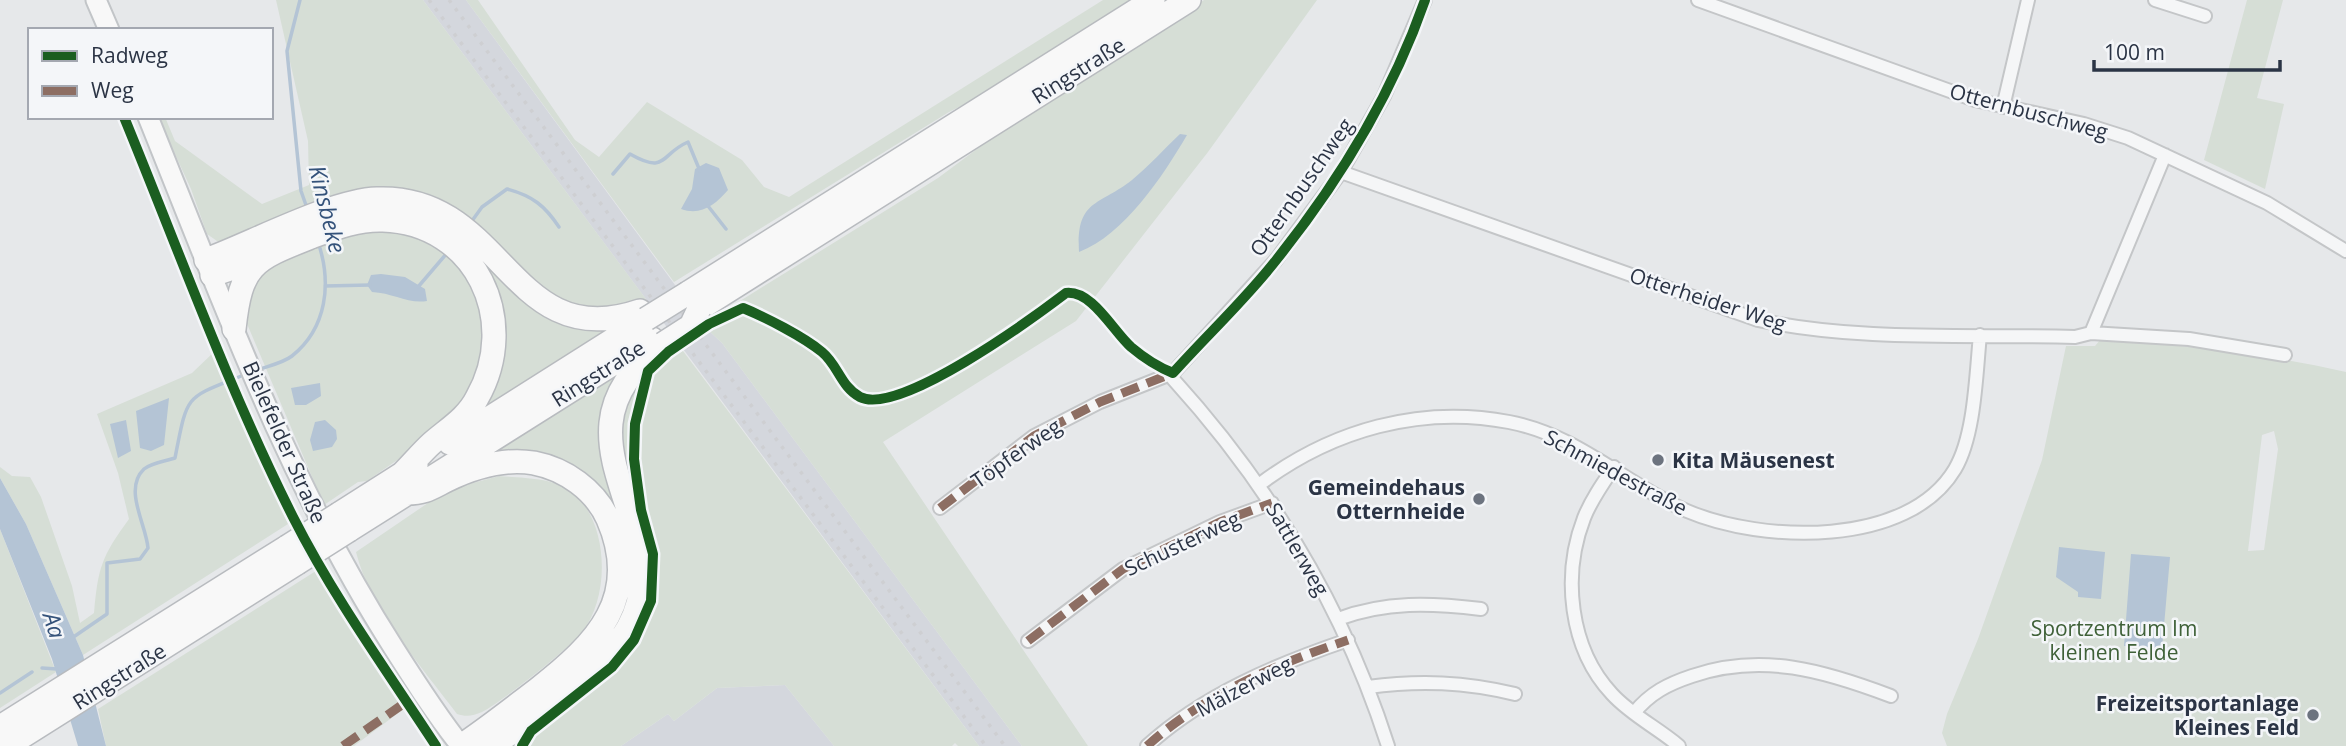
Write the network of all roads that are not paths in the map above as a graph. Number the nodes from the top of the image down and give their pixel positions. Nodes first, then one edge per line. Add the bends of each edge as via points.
1 (96, 0) edge
2 (1153, 0) edge
3 (1189, 0) edge
4 (1425, 0) edge
5 (1698, 0) edge
6 (2028, 0) edge
7 (2155, 0) edge
8 (2206, 16) dead end
9 (108, 28) edge
10 (2003, 107) junction
11 (149, 119) edge
12 (2165, 155) junction
13 (1341, 172) junction
14 (301, 232) junction
15 (460, 237) junction
16 (2346, 250) edge
17 (262, 258) junction
18 (209, 268) junction
19 (693, 301) junction
20 (654, 323) junction
21 (234, 329) junction
22 (2091, 333) junction
23 (1980, 335) junction
24 (2285, 355) dead end
25 (1173, 373) junction
26 (1614, 467) junction
27 (405, 483) junction
28 (1260, 484) junction
29 (1272, 503) junction
30 (940, 508) dead end
31 (1481, 609) dead end
32 (1338, 619) junction
33 (188, 620) junction
34 (1348, 640) junction
35 (1028, 641) dead end
36 (1368, 687) junction
37 (1515, 694) dead end
38 (1891, 696) dead end
39 (1634, 713) junction
40 (0, 727) edge
41 (512, 738) edge
42 (8, 746) edge
43 (461, 746) edge
44 (492, 746) edge
45 (1147, 746) edge
46 (1388, 746) edge
47 (1679, 746) edge

1 - 9 main road
2 - 19 highway, Ringstraße
3 - 19 highway, Ringstraße
4 - 13 street, Otternbuschweg via 1384,96
5 - 10 street, Otternbuschweg
6 - 10 street
7 - 8 street
10 - 12 street, Otternbuschweg via 2084,124
11 - 18 main road, Bielefelder Straße
12 - 16 street, Otternbuschweg via 2267,203
12 - 22 street
13 - 23 street, Otterheider Weg via 1758,320 1831,331
13 - 25 street, Otternbuschweg via 1276,260
14 - 15 highway via 363,200 392,199 434,208
14 - 17 highway
14 - 18 highway
15 - 20 highway via 552,309 571,316
15 - 27 highway via 491,302 495,350 477,400 432,443
17 - 18 highway
17 - 21 highway via 238,291
18 - 21 main road, Bielefelder Straße
19 - 20 highway, Ringstraße
20 - 27 highway, Ringstraße
20 - 41 highway via 613,413 611,434 616,480 642,558 643,582 637,604 614,647
21 - 43 main road, Bielefelder Straße via 341,560 411,675
22 - 23 street, Otterheider Weg via 2085,337
22 - 24 street, Otterheider Weg via 2189,339
23 - 26 street, Schmiedestraße via 1962,453 1950,477 1931,498 1897,516 1831,531 1751,529 1688,511
25 - 28 street, Sattlerweg via 1173,379
25 - 30 street, Töpferweg via 1100,402 1034,436
26 - 28 street, Schmiedestraße via 1578,446 1532,428 1451,416 1356,431 1306,453
26 - 39 street via 1585,516 1577,540 1572,597 1581,641 1598,675
27 - 33 highway, Ringstraße, bridge
27 - 43 highway via 425,493 494,463 535,463 557,470 591,493 616,538 619,584 612,612 598,635 571,663
28 - 29 street, Sattlerweg
29 - 32 street, Sattlerweg
29 - 35 street, Schusterweg via 1220,522 1123,569
31 - 32 street via 1406,604
32 - 34 street, Sattlerweg
33 - 40 highway, Ringstraße
33 - 42 highway, Ringstraße
34 - 36 street, Sattlerweg
34 - 45 street, Mälzerweg via 1239,685
36 - 37 street via 1432,681
36 - 46 street, Sattlerweg
38 - 39 street via 1806,668 1743,665 1705,671 1666,686
39 - 47 street
41 - 44 highway

